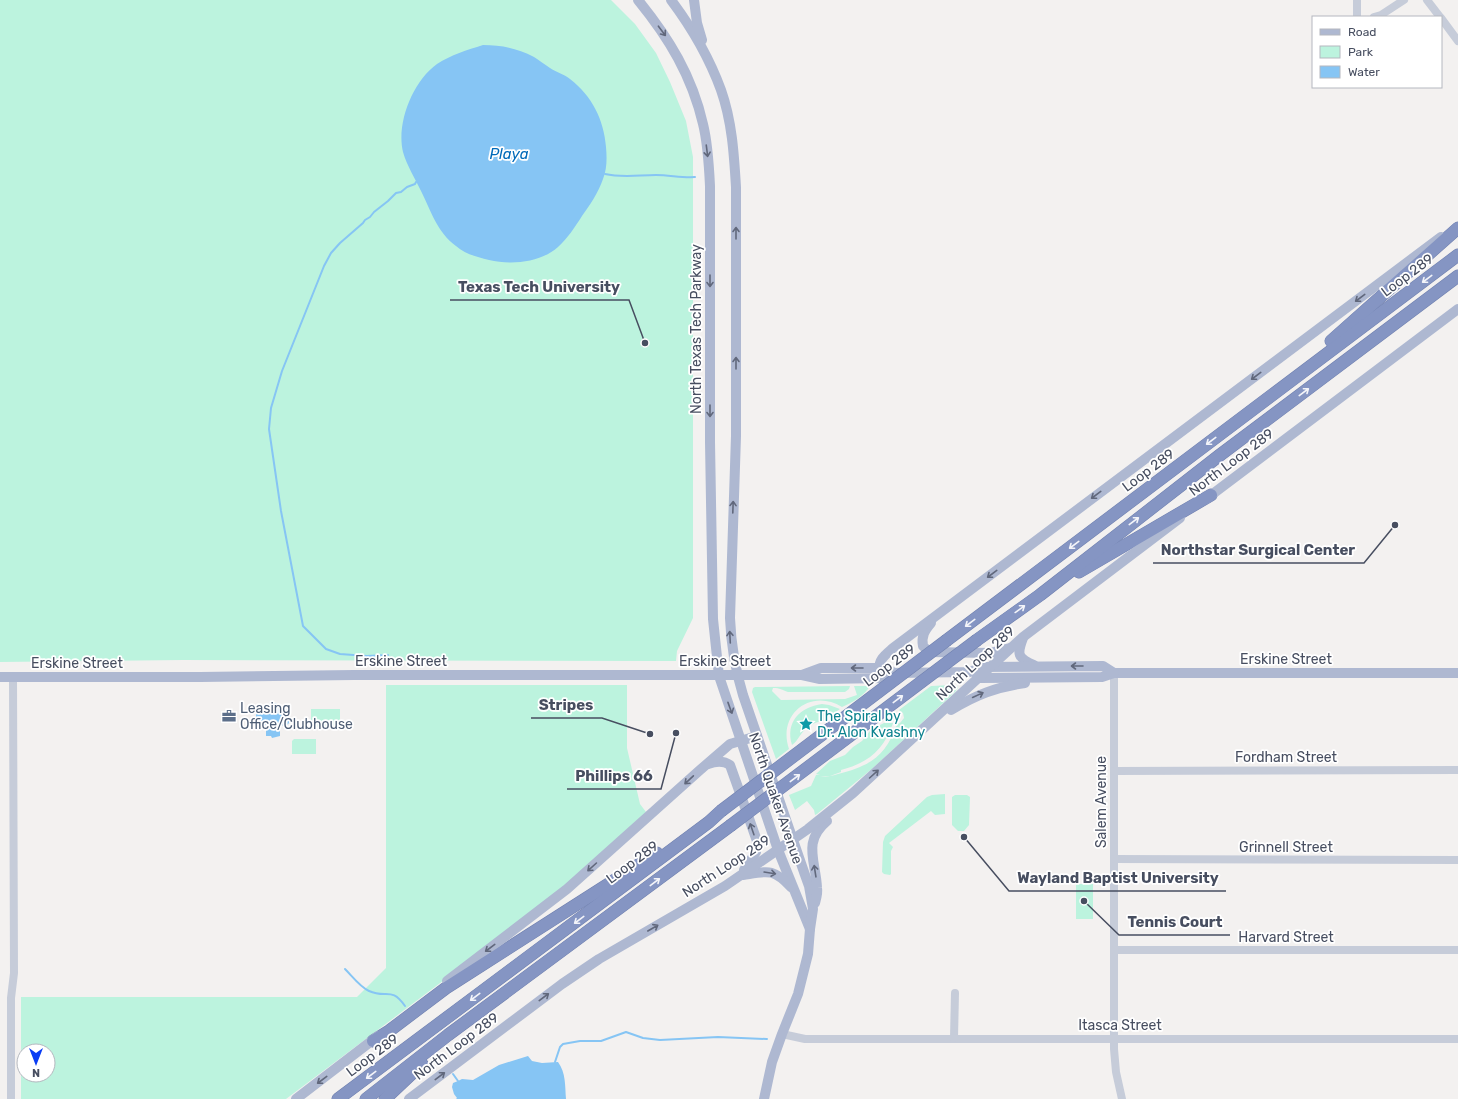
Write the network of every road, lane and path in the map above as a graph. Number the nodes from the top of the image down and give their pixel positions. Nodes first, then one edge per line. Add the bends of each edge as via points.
1 (638, 0) edge
2 (671, 0) edge
3 (694, 0) edge
4 (1357, 0) edge
5 (1404, 0) edge
6 (1427, 0) edge
7 (1357, 16) edge
8 (1378, 16) edge
9 (1439, 16) edge
10 (1442, 19) edge
11 (1458, 41) edge
12 (708, 59) junction
13 (1458, 224) edge
14 (1458, 228) edge
15 (1458, 255) edge
16 (1458, 276) edge
17 (1458, 309) edge
18 (1234, 424) junction
19 (1211, 495) junction
20 (1040, 595) junction
21 (940, 612) junction
22 (1023, 637) junction
23 (1013, 647) junction
24 (1038, 666) junction
25 (991, 667) junction
26 (879, 668) junction
27 (970, 672) junction
28 (1114, 673) junction
29 (1458, 673) edge
30 (802, 675) junction
31 (719, 676) junction
32 (737, 676) junction
33 (891, 676) junction
34 (0, 677) edge
35 (13, 677) junction
36 (1067, 677) junction
37 (980, 678) junction
38 (932, 722) junction
39 (757, 736) junction
40 (741, 740) junction
41 (708, 764) junction
42 (1458, 770) edge
43 (1114, 771) junction
44 (853, 793) junction
45 (721, 811) junction
46 (793, 840) junction
47 (778, 850) junction
48 (1114, 860) junction
49 (1458, 860) edge
50 (739, 876) junction
51 (794, 891) junction
52 (813, 909) junction
53 (810, 929) junction
54 (1114, 950) junction
55 (1458, 950) edge
56 (545, 965) junction
57 (955, 993) dead end
58 (782, 1034) junction
59 (954, 1038) junction
60 (1114, 1038) junction
61 (1458, 1039) edge
62 (372, 1041) junction
63 (11, 1099) edge
64 (296, 1099) edge
65 (338, 1099) edge
66 (366, 1099) edge
67 (385, 1099) edge
68 (409, 1099) edge
69 (764, 1099) edge
70 (1122, 1099) edge

1 -> 31 main road, North Texas Tech Parkway via 666,37 683,68 695,96 708,152 713,619
2 - 12 main road via 688,23
3 - 12 main road via 697,22
4 - 7 street
5 - 8 street
6 - 9 street
10 - 11 street
32 -> 12 main road via 731,644 730,618 736,436 735,166 722,92
13 -> 21 main road
14 - 18 highway via 1338,336 1245,407
15 -> 18 highway, Loop 289
20 -> 16 highway via 1220,455
17 - 19 main road, North Loop 289
18 -> 45 highway, Loop 289, bridge
19 - 20 highway
19 - 22 main road, North Loop 289
56 -> 20 highway, bridge
21 - 23 main road via 924,633 923,646 929,652 990,653
21 - 26 main road via 881,659
22 - 23 main road, North Loop 289
22 - 24 main road via 1020,656 1024,661
23 - 25 main road, North Loop 289
24 - 25 main road, Erskine Street
28 -> 24 main road, Erskine Street via 1103,666
25 - 27 main road, Erskine Street via 981,667
25 - 37 main road, North Loop 289
26 -> 30 main road, Erskine Street via 821,668
26 - 33 main road, Erskine Street via 886,668
27 - 33 main road, Erskine Street
27 - 37 main road
28 - 29 main road, Erskine Street
28 - 36 main road, Erskine Street via 1102,677
28 - 43 street, Salem Avenue
30 - 32 main road, Erskine Street
30 - 33 main road, Erskine Street via 820,679
31 - 32 main road, Erskine Street
31 - 35 main road, Erskine Street
31 -> 40 main road, North Quaker Avenue
32 - 39 main road, North Quaker Avenue
34 - 35 main road, Erskine Street
35 - 63 street via 14,973 11,998
36 - 37 main road, Erskine Street
38 -> 36 main road via 971,698 994,689
37 - 38 main road, North Loop 289
44 -> 38 main road, North Loop 289
39 - 40 main road
39 - 46 main road, North Quaker Avenue
40 - 41 main road via 730,744
40 - 47 main road, North Quaker Avenue
50 -> 41 main road via 756,852 756,841 730,765 718,761
41 -> 62 main road via 568,889
42 - 43 street, Fordham Street
43 - 48 street, Salem Avenue
44 - 46 main road, North Loop 289
52 -> 44 main road via 818,890 812,851 814,838 819,828 843,808
45 - 62 highway via 708,816 669,845 446,988
45 -> 65 highway, Loop 289
46 - 47 main road, North Loop 289
46 - 52 main road, North Quaker Avenue via 809,886
47 - 50 main road, North Loop 289
47 - 51 main road, North Quaker Avenue
48 - 49 street, Grinnell Street
48 - 54 street, Salem Avenue
50 -> 51 main road via 770,872 784,879
68 -> 50 main road, North Loop 289 via 562,984 599,959
51 - 53 main road, North Quaker Avenue
52 - 53 main road, North Quaker Avenue
53 - 58 main road, North Quaker Avenue via 803,977
54 - 55 street, Harvard Street
54 - 60 street, Salem Avenue
56 - 66 highway via 460,1026
56 - 67 highway via 528,982 427,1060
57 - 59 street
58 - 59 street, Itasca Street via 805,1039
58 - 69 main road, North Quaker Avenue via 772,1062
59 - 60 street, Itasca Street
60 - 61 street, Itasca Street
60 - 70 street, Salem Avenue via 1116,1072
62 -> 64 main road

